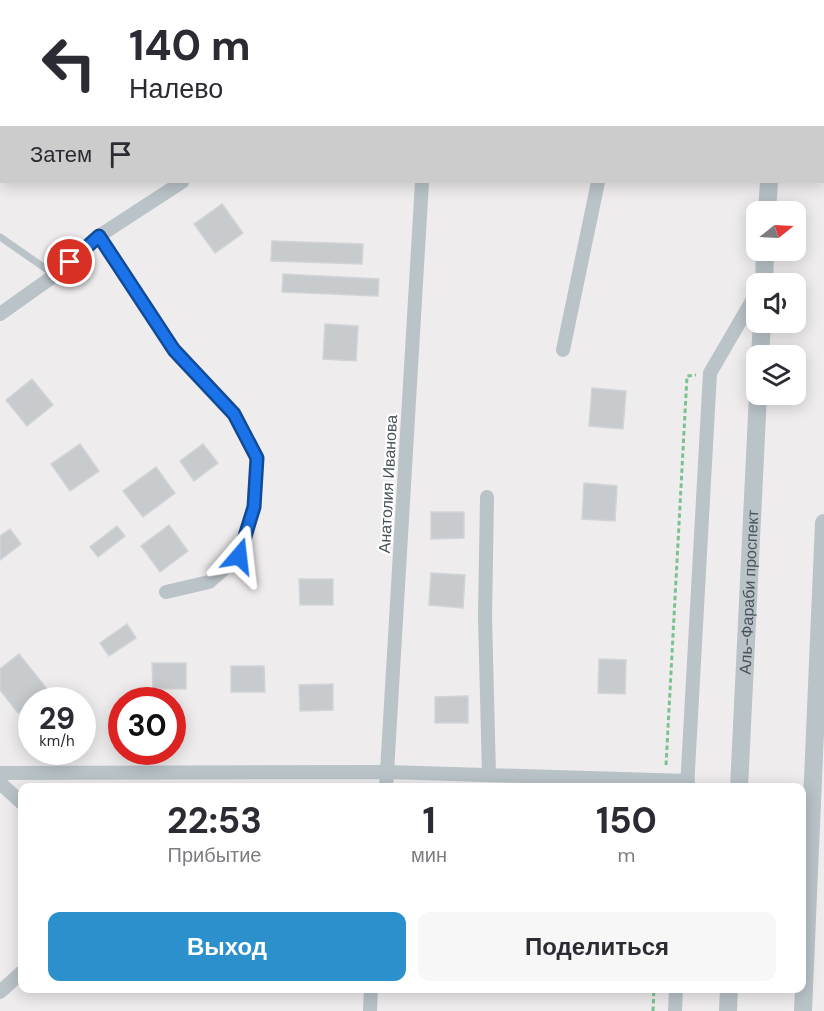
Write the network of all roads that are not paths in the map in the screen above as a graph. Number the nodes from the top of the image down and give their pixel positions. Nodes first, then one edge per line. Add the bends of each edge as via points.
1 (180, 183) edge
2 (423, 183) edge
3 (598, 183) edge
4 (769, 183) edge
5 (768, 201) edge
6 (99, 236) junction
7 (0, 237) edge
8 (55, 275) junction
9 (746, 311) edge
10 (0, 314) edge
11 (563, 350) dead end
12 (757, 405) edge
13 (487, 497) dead end
14 (824, 522) edge
15 (166, 592) dead end
16 (387, 772) junction
17 (0, 773) edge
18 (489, 775) junction
19 (0, 783) edge
20 (386, 783) edge
21 (680, 783) edge
22 (688, 783) edge
23 (739, 783) edge
24 (18, 799) edge
25 (806, 941) edge
26 (18, 976) edge
27 (0, 992) edge
28 (372, 993) edge
29 (676, 993) edge
30 (729, 993) edge
31 (804, 993) edge
32 (370, 1011) edge
33 (675, 1011) edge
34 (728, 1011) edge
35 (803, 1011) edge

1 - 6 street
2 - 16 street, Анатолия Иванова
3 - 11 street
4 - 5 street
6 - 8 street
6 - 15 street via 174,350 234,414 257,458 254,507 239,556 209,582
7 - 8 lane
8 - 10 street
9 - 22 street via 710,373
12 - 23 street, Аль-Фараби проспект
13 - 18 street
14 - 25 street
16 - 17 street
16 - 18 street
16 - 20 street, Анатолия Иванова
18 - 21 street
19 - 24 street
26 - 27 street
28 - 32 street
29 - 33 street
30 - 34 street
31 - 35 street

